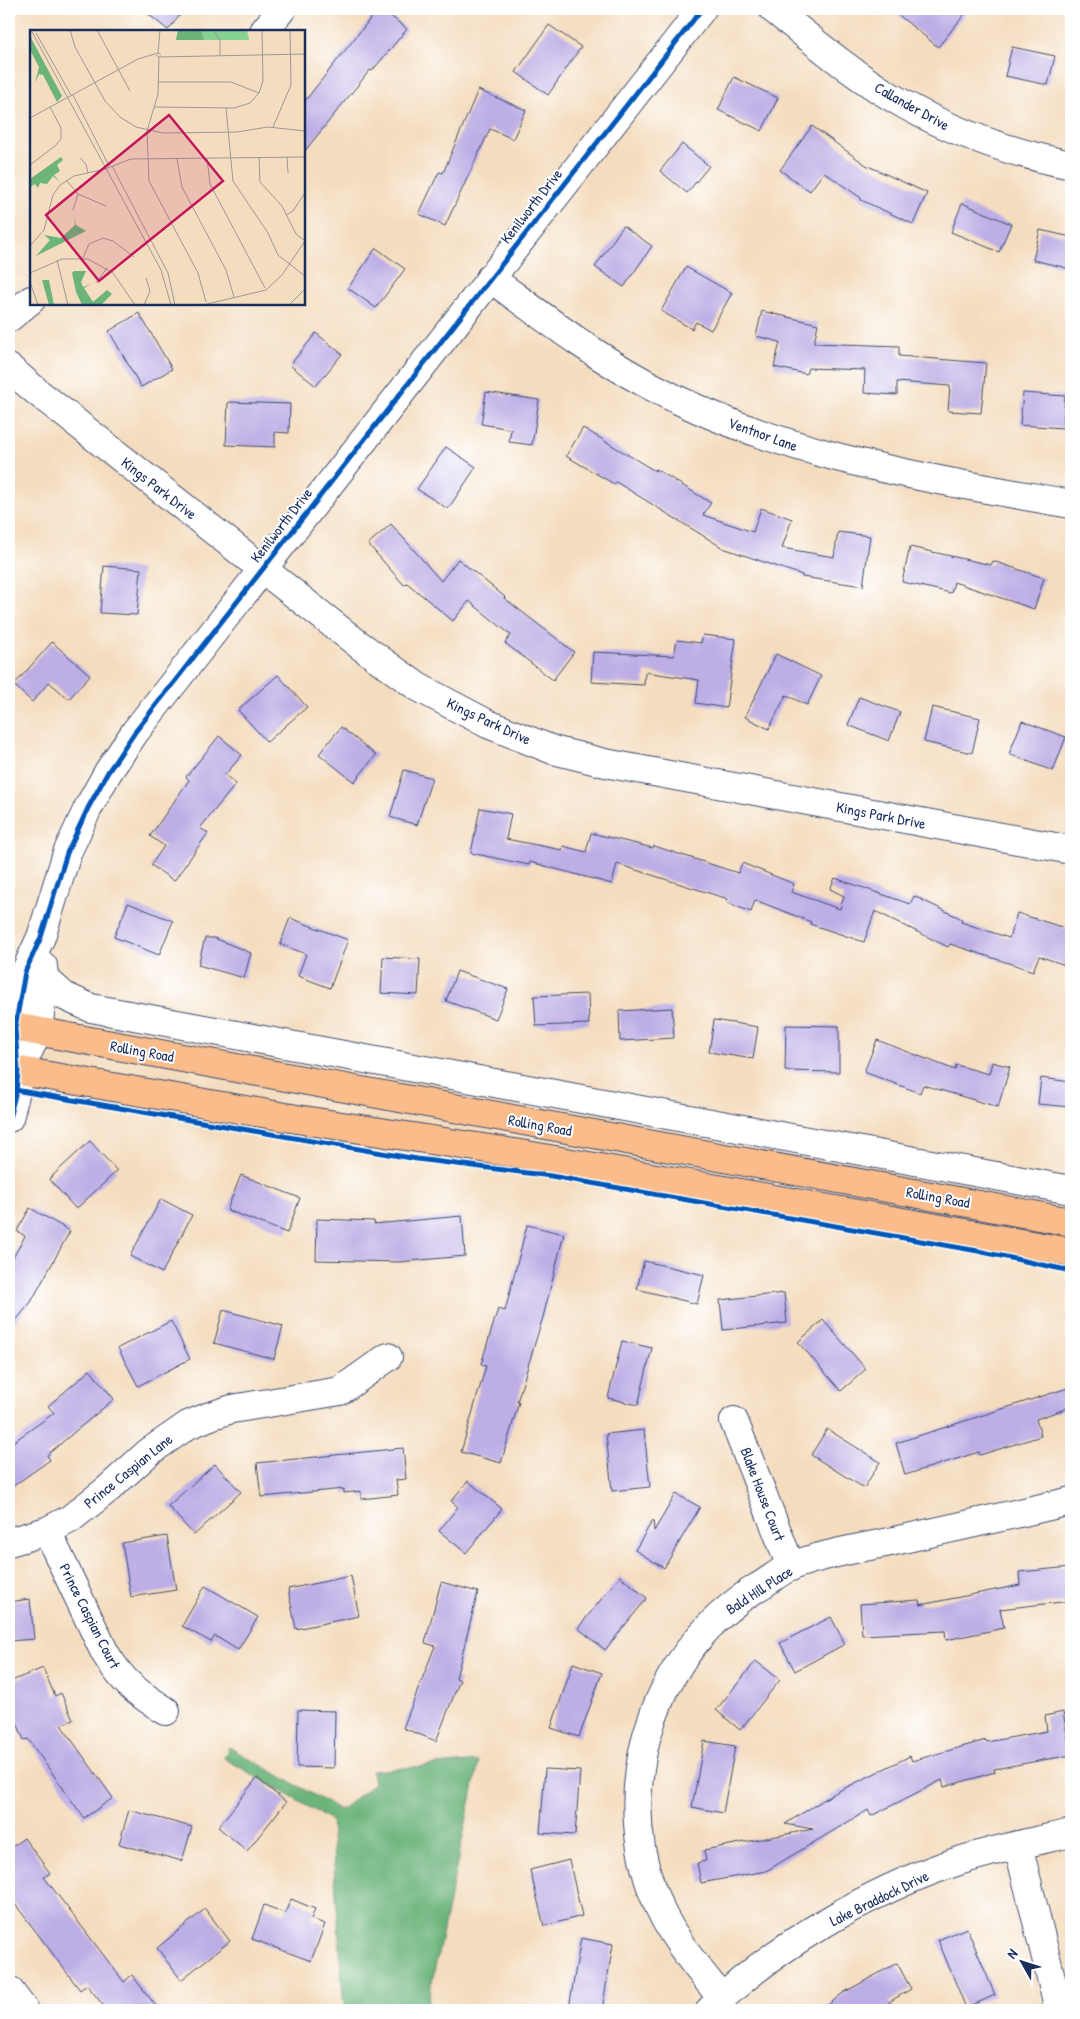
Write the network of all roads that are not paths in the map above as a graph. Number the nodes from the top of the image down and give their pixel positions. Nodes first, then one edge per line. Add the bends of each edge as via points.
1 (282, 9) edge
2 (702, 9) edge
3 (772, 9) edge
4 (265, 30) edge
5 (1071, 165) edge
6 (490, 278) junction
7 (30, 301) edge
8 (9, 318) edge
9 (9, 368) edge
10 (1071, 504) edge
11 (262, 569) junction
12 (1071, 850) edge
13 (41, 937) junction
14 (44, 978) junction
15 (14, 998) edge
16 (20, 1029) edge
17 (13, 1070) edge
18 (9, 1118) edge
19 (1071, 1190) edge
20 (1071, 1222) edge
21 (1071, 1252) edge
22 (388, 1357) dead end
23 (734, 1421) dead end
24 (1071, 1502) edge
25 (47, 1532) junction
26 (9, 1542) edge
27 (791, 1567) junction
28 (166, 1711) dead end
29 (1071, 1833) edge
30 (1018, 1845) junction
31 (9, 1990) edge
32 (716, 2004) edge
33 (24, 2010) edge
34 (1059, 2010) edge

1 - 4 street
2 - 6 street, Kenilworth Drive
3 - 5 street, Callander Drive via 888,95 950,128 1005,149
6 - 10 street, Ventnor Lane via 591,351 717,418 820,453 902,473
6 - 11 street, Kenilworth Drive
7 - 8 street
9 - 11 street, Kings Park Drive
11 - 12 street, Kings Park Drive via 418,687 488,724 553,750 605,763
11 - 13 street, Kenilworth Drive via 135,732 108,772 67,853
13 - 14 street, Kenilworth Drive
13 - 15 street, Kenilworth Drive
14 - 16 street, Kenilworth Drive
14 - 19 street, Rolling Road via 64,996 91,1008
15 - 16 street, Kenilworth Drive
16 - 17 street, Kenilworth Drive
16 - 20 main road, Rolling Road
17 - 18 street, Kenilworth Drive via 16,1091
17 - 21 main road, Rolling Road via 556,1160
22 - 25 street, Prince Caspian Lane via 340,1391 232,1409 188,1425 149,1452 70,1519
23 - 27 street, Blake House Court
24 - 27 street, Bald Hill Place
25 - 26 street, Prince Caspian Lane
25 - 28 street, Prince Caspian Court via 114,1668 133,1690
27 - 32 street, Bald Hill Place via 740,1598 714,1620 690,1648 657,1704 640,1764 638,1830 652,1891 663,1917
29 - 30 street, Lake Braddock Drive
30 - 32 street, Lake Braddock Drive via 953,1863 867,1900 774,1957
30 - 34 street
31 - 33 street

